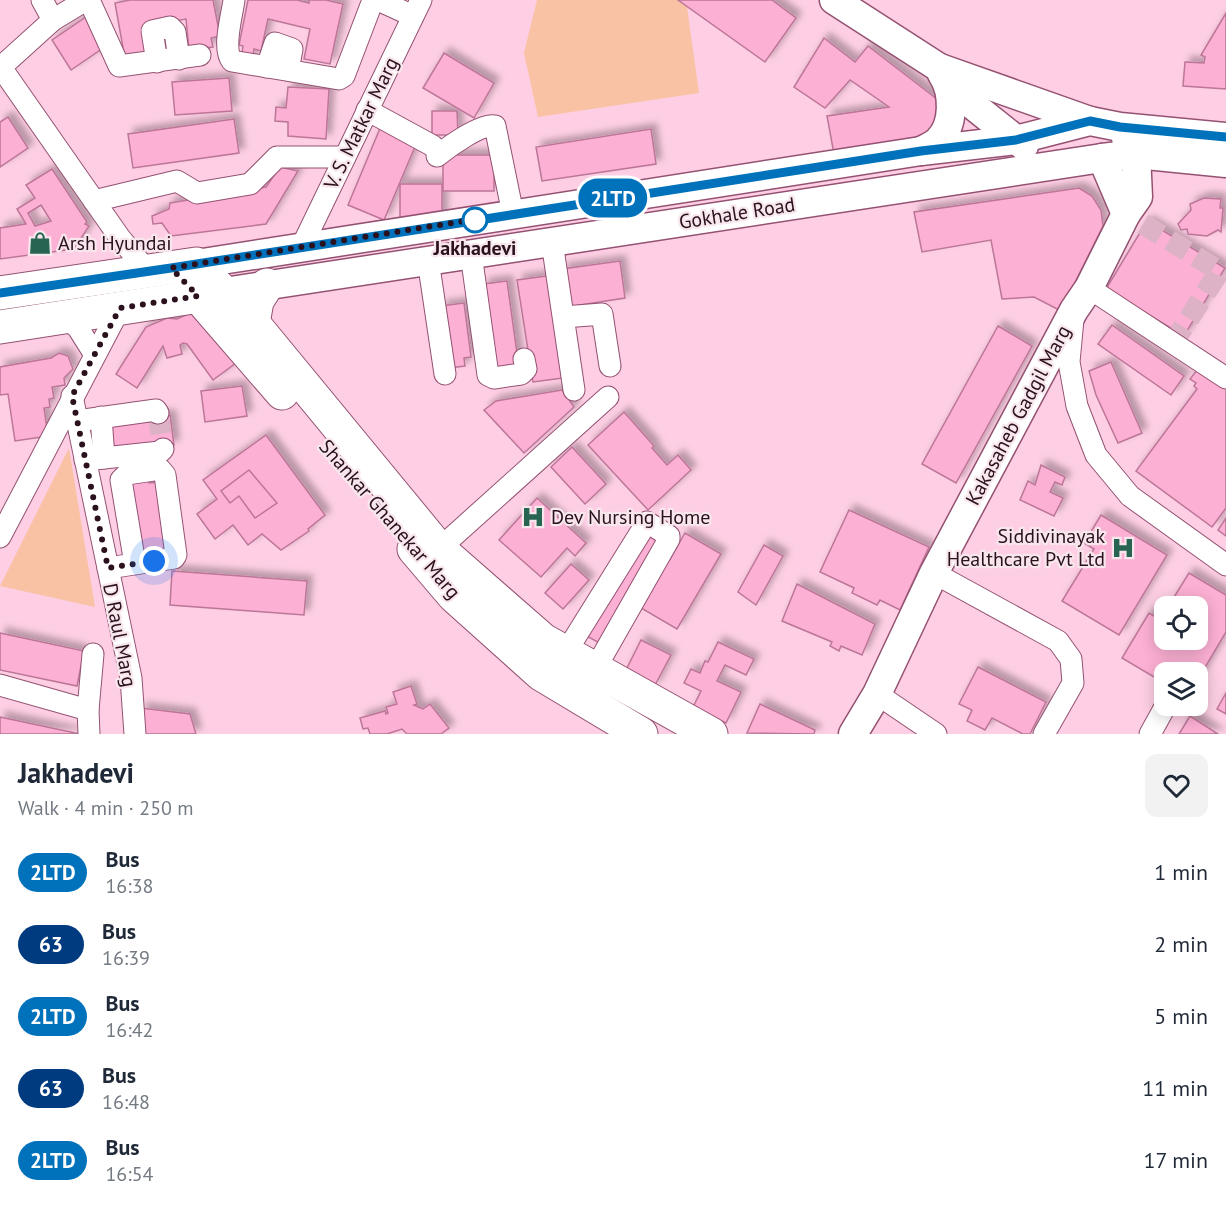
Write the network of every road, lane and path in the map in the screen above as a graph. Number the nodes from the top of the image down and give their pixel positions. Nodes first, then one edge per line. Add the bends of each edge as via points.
1 (42, 0) edge
2 (88, 0) edge
3 (234, 0) edge
4 (373, 0) edge
5 (378, 0) edge
6 (852, 5) edge
7 (417, 8) edge
8 (53, 20) junction
9 (200, 55) dead end
10 (179, 59) junction
11 (158, 62) junction
12 (0, 67) edge
13 (938, 67) junction
14 (367, 110) junction
15 (1090, 121) junction
16 (1120, 127) junction
17 (1226, 137) edge
18 (1016, 140) junction
19 (921, 151) junction
20 (1136, 154) junction
21 (345, 157) junction
22 (1102, 158) junction
23 (1226, 163) edge
24 (1048, 166) junction
25 (498, 170) dead end
26 (94, 201) junction
27 (509, 214) junction
28 (1134, 219) junction
29 (120, 238) junction
30 (552, 242) junction
31 (302, 246) junction
32 (471, 254) junction
33 (428, 260) junction
34 (172, 268) junction
35 (110, 277) junction
36 (267, 285) junction
37 (0, 293) edge
38 (211, 294) junction
39 (1082, 299) junction
40 (120, 308) junction
41 (66, 316) junction
42 (564, 317) junction
43 (254, 323) junction
44 (0, 327) edge
45 (94, 355) junction
46 (524, 358) dead end
47 (609, 366) dead end
48 (445, 374) dead end
49 (1226, 378) edge
50 (574, 390) dead end
51 (72, 396) junction
52 (608, 397) dead end
53 (159, 413) dead end
54 (100, 417) junction
55 (77, 421) junction
56 (163, 449) dead end
57 (95, 459) junction
58 (126, 509) junction
59 (96, 514) junction
60 (0, 537) edge
61 (439, 549) junction
62 (135, 564) junction
63 (1226, 565) edge
64 (108, 568) junction
65 (934, 573) junction
66 (566, 652) junction
67 (93, 654) dead end
68 (595, 669) junction
69 (0, 685) edge
70 (877, 694) junction
71 (88, 710) junction
72 (1160, 716) edge
73 (89, 734) edge
74 (135, 734) edge
75 (641, 734) edge
76 (711, 734) edge
77 (853, 734) edge
78 (936, 734) edge
79 (1044, 734) edge
80 (1150, 734) edge

1 - 8 street
2 - 8 street
2 - 11 street via 119,66
3 - 4 street via 228,56 232,61 339,79 343,78
5 - 7 street
6 - 13 main road
7 - 14 street, V. S. Matkar Marg
8 - 12 street
9 - 10 street
10 - 11 street
10 - 11 street via 175,32 170,27 152,31
12 - 26 street
13 - 15 main road
13 - 18 main road via 970,103
13 - 19 main road via 949,84 951,118 938,142
14 - 21 street, V. S. Matkar Marg
14 - 27 street via 435,151 489,125 495,126
15 - 16 main road, Gokhale Road
15 - 18 main road, Gokhale Road
16 - 17 main road, Gokhale Road
16 - 20 main road, Kakasaheb Gadgil Marg
18 - 19 main road, Gokhale Road
18 - 24 main road
19 - 27 main road, Gokhale Road
20 - 22 main road, Gokhale Road
20 - 23 main road, Gokhale Road
20 - 28 main road, Kakasaheb Gadgil Marg via 1138,197
21 - 26 street via 277,157 250,184 197,192 177,181
21 - 31 street, V. S. Matkar Marg
22 - 24 main road, Gokhale Road
22 - 28 main road
24 - 30 main road, Gokhale Road
25 - 27 street
26 - 29 street
27 - 31 main road, Gokhale Road
28 - 39 main road, Kakasaheb Gadgil Marg
29 - 34 street
29 - 35 street
30 - 32 main road, Gokhale Road
30 - 42 street
31 - 34 main road, Gokhale Road
32 - 33 main road, Gokhale Road
32 - 46 street via 488,375 494,378 521,374 526,369
33 - 36 main road, Gokhale Road
33 - 48 street
34 - 35 main road, Gokhale Road
34 - 38 main road
35 - 37 main road, Gokhale Road
36 - 38 main road, Gokhale Road
36 - 43 main road via 257,301
38 - 40 main road, Gokhale Road
38 - 43 main road
38 - 75 main road, Shankar Ghanekar Marg via 454,596 541,674
39 - 49 street via 1176,338
39 - 63 street via 1069,362 1077,406 1096,454 1130,496
39 - 65 main road, Kakasaheb Gadgil Marg
40 - 41 main road, Gokhale Road
40 - 45 street
41 - 44 main road, Gokhale Road
41 - 45 street via 82,333
42 - 47 street via 602,314
42 - 50 street
43 - 61 main road
45 - 51 street
51 - 55 street, D Raul Marg
51 - 60 street
52 - 61 street
53 - 54 street via 156,410
54 - 55 street
54 - 57 street
55 - 57 street, D Raul Marg
56 - 57 street
57 - 59 street, D Raul Marg
58 - 59 street
58 - 62 street
58 - 62 street via 121,480 124,476 160,469 176,555
59 - 64 street, D Raul Marg
61 - 66 main road via 543,640
62 - 64 street
64 - 74 street, D Raul Marg via 131,678
65 - 70 main road, Kakasaheb Gadgil Marg
65 - 79 street via 1058,641 1071,659 1073,682
66 - 68 main road
66 - 68 street via 646,522 669,539
67 - 71 street
68 - 76 main road
69 - 71 street
70 - 77 main road, Kakasaheb Gadgil Marg
70 - 78 street
71 - 73 street
72 - 80 street

